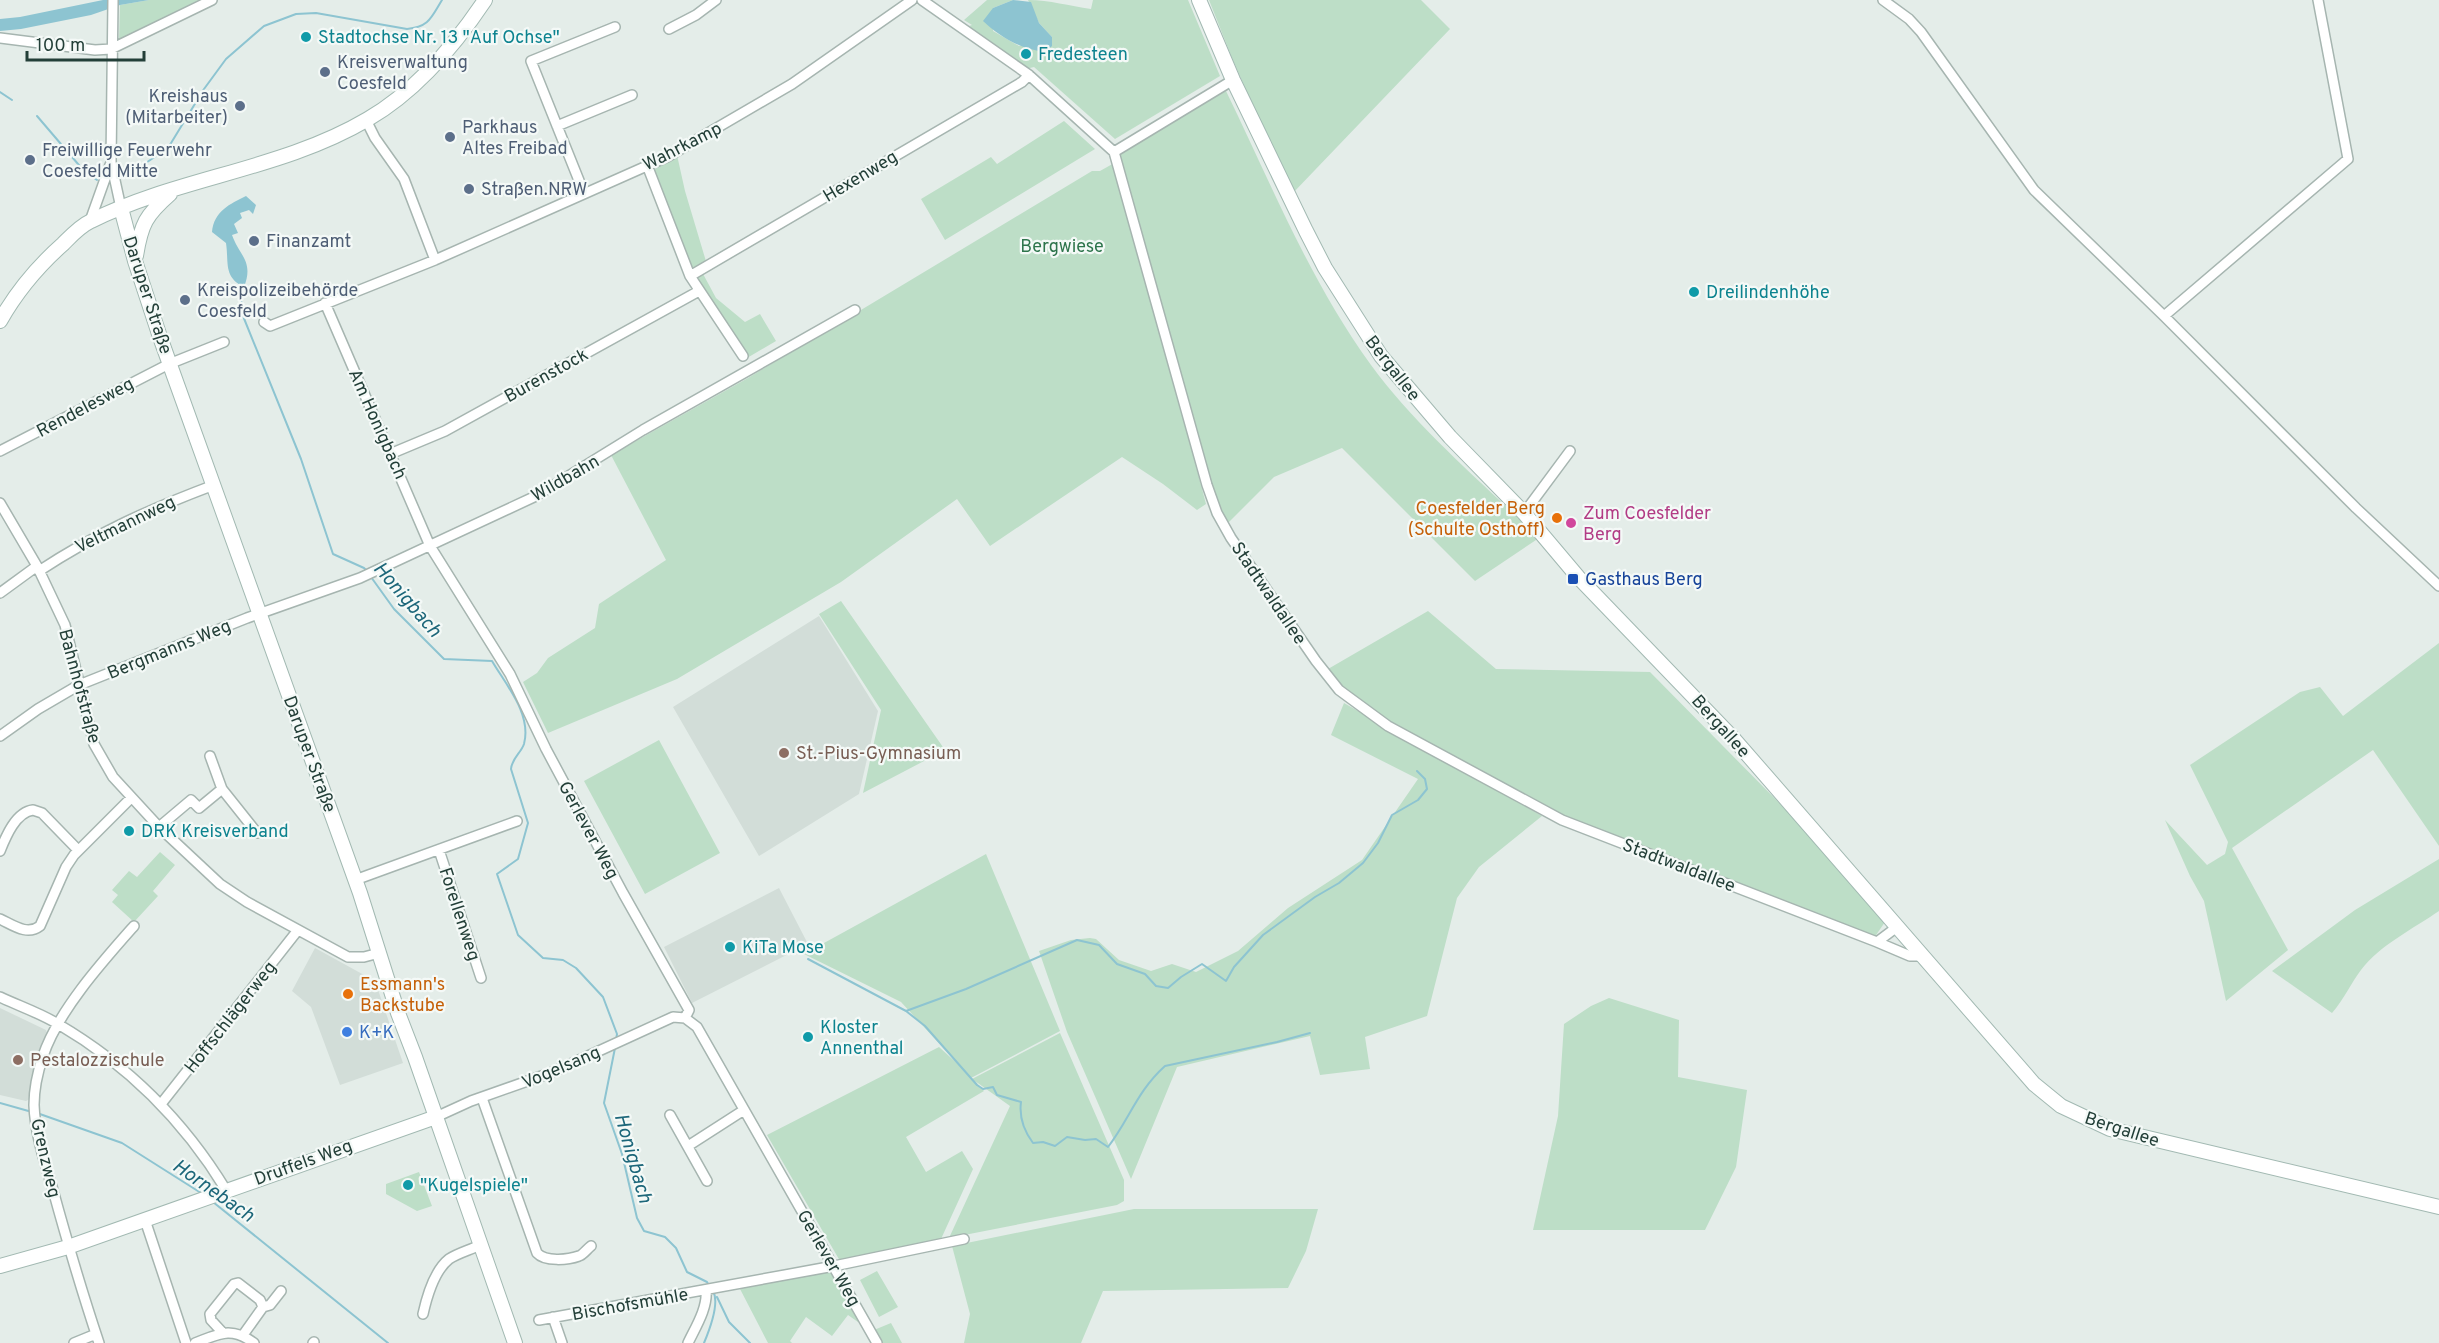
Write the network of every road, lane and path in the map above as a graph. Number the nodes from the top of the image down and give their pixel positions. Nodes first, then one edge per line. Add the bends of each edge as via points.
1 (113, 0) edge
2 (212, 0) edge
3 (485, 0) edge
4 (716, 0) edge
5 (912, 0) edge
6 (922, 0) edge
7 (1199, 0) edge
8 (1883, 0) edge
9 (2318, 0) edge
10 (615, 27) dead end
11 (669, 29) dead end
12 (0, 38) edge
13 (111, 50) junction
14 (1029, 75) junction
15 (1233, 80) junction
16 (632, 95) dead end
17 (366, 120) junction
18 (557, 126) junction
19 (1114, 152) junction
20 (111, 162) junction
21 (647, 165) junction
22 (175, 190) junction
23 (584, 193) junction
24 (122, 208) junction
25 (90, 221) junction
26 (435, 260) junction
27 (135, 261) junction
28 (690, 276) junction
29 (699, 291) junction
30 (325, 303) junction
31 (855, 310) dead end
32 (2164, 316) junction
33 (0, 321) edge
34 (264, 322) dead end
35 (224, 342) dead end
36 (743, 356) dead end
37 (170, 364) junction
38 (0, 451) edge
39 (1570, 451) dead end
40 (390, 454) junction
41 (214, 485) junction
42 (0, 503) edge
43 (1524, 513) junction
44 (430, 546) junction
45 (38, 568) junction
46 (2439, 586) edge
47 (0, 594) edge
48 (260, 615) junction
49 (79, 685) junction
50 (0, 736) edge
51 (210, 756) dead end
52 (222, 789) junction
53 (131, 798) junction
54 (517, 821) dead end
55 (159, 827) junction
56 (257, 833) dead end
57 (0, 850) edge
58 (78, 850) junction
59 (438, 850) junction
60 (355, 880) junction
61 (0, 919) edge
62 (134, 926) dead end
63 (1897, 927) junction
64 (298, 930) junction
65 (1877, 942) junction
66 (379, 953) junction
67 (1922, 956) junction
68 (481, 978) dead end
69 (0, 997) edge
70 (685, 1018) junction
71 (58, 1024) junction
72 (482, 1098) junction
73 (161, 1104) junction
74 (744, 1110) junction
75 (670, 1115) dead end
76 (436, 1117) junction
77 (687, 1146) junction
78 (707, 1181) dead end
79 (221, 1192) junction
80 (2439, 1208) edge
81 (145, 1220) junction
82 (964, 1239) dead end
83 (480, 1245) junction
84 (591, 1246) dead end
85 (68, 1247) junction
86 (0, 1266) edge
87 (834, 1266) junction
88 (281, 1290) dead end
89 (711, 1290) junction
90 (263, 1308) junction
91 (423, 1314) dead end
92 (553, 1317) junction
93 (539, 1320) dead end
94 (223, 1333) junction
95 (243, 1335) junction
96 (98, 1339) edge
97 (74, 1343) edge
98 (186, 1343) edge
99 (195, 1343) edge
100 (254, 1343) edge
101 (514, 1343) edge
102 (562, 1343) edge
103 (688, 1343) edge
104 (877, 1343) edge

1 - 13 street, Daruper Straße
2 - 13 street
3 - 17 street via 430,69
4 - 11 street
5 - 21 street, Wahrkamp via 758,106
6 - 14 street
7 - 15 street, Bergallee
8 - 32 street via 1921,32 2034,190
9 - 32 street via 2348,159
10 - 18 street via 531,61
12 - 13 street
13 - 20 street, Daruper Straße
14 - 19 street
14 - 28 street, Hexenweg
15 - 19 street
15 - 43 street, Bergallee via 1325,268 1381,356 1450,437
16 - 18 street
17 - 22 street via 297,153
17 - 26 street via 404,179
18 - 23 street
19 - 65 street, Stadtwaldallee via 1217,513 1278,609 1339,690 1388,726 1562,820
20 - 24 street, Daruper Straße
20 - 25 street, Daruper Straße
21 - 23 street, Wahrkamp
21 - 28 street
22 - 24 street
22 - 27 street via 143,222
23 - 26 street, Wahrkamp
24 - 25 street
24 - 27 street, Daruper Straße
25 - 33 street via 37,268
26 - 30 street, Wahrkamp
27 - 37 street, Daruper Straße
28 - 29 street
29 - 36 street
29 - 40 street, Burenstock via 445,431
30 - 34 street, Wahrkamp via 270,327
30 - 40 street, Am Honigbach
31 - 44 street, Wildbahn via 643,430 536,496
32 - 46 street
35 - 37 street
37 - 38 street, Rendelesweg
37 - 41 street, Daruper Straße
39 - 43 street
40 - 44 street, Am Honigbach
41 - 45 street, Veltmannweg via 152,508
41 - 48 street, Daruper Straße
42 - 45 street, Bahnhofstraße
43 - 63 street, Bergallee via 1596,596 1727,731
44 - 48 street, Wildbahn via 360,578
44 - 70 street, Gerlever Weg via 515,681 550,758 689,1010
45 - 47 street, Veltmannweg
45 - 49 street, Bahnhofstraße via 65,625
48 - 49 street, Bergmanns Weg
48 - 60 street, Daruper Straße
49 - 50 street, Bergmanns Weg
49 - 53 street, Bahnhofstraße via 100,758
51 - 52 street
52 - 55 street via 199,808 191,800
52 - 56 street
53 - 55 street, Bahnhofstraße
53 - 58 street
54 - 59 street, Forellenweg
55 - 64 street, Bahnhofstraße via 233,894
57 - 58 street via 17,820 33,810 42,813
58 - 61 street via 36,929 22,930
59 - 60 street, Forellenweg
59 - 68 street, Forellenweg
60 - 66 street, Daruper Straße
62 - 71 street, Grenzweg
63 - 65 street
63 - 67 street, Bergallee
64 - 66 street, Bahnhofstraße via 348,957
64 - 73 street, Hoffschlägerweg
65 - 67 street, Stadtwaldallee via 1910,956
66 - 76 street, Daruper Straße
67 - 80 street, Bergallee via 2034,1084 2078,1115 2143,1138
69 - 71 street
70 - 72 street, Vogelsang via 673,1017 553,1072
70 - 74 street, Gerlever Weg via 697,1027
71 - 73 street via 120,1068
71 - 85 street, Grenzweg via 41,1063 34,1103
72 - 76 street, Vogelsang
72 - 84 street via 537,1253 547,1259 580,1256
73 - 79 street via 206,1157
74 - 77 street
74 - 87 street, Gerlever Weg
75 - 77 street
76 - 79 street, Druffels Weg
76 - 83 street, Daruper Straße
77 - 78 street
79 - 81 street, Druffels Weg
81 - 85 street, Druffels Weg
81 - 98 street
82 - 87 street, Bischofsmühle
83 - 91 street via 443,1265 426,1297
83 - 101 street, Daruper Straße
85 - 86 street, Druffels Weg
85 - 96 street, Grenzweg
87 - 89 street, Bischofsmühle
87 - 104 street, Gerlever Weg
88 - 90 street
89 - 92 street, Bischofsmühle
89 - 103 street, Bischofsmühle
90 - 94 street via 260,1300 234,1284 210,1317
90 - 95 street
92 - 93 street, Bischofsmühle
92 - 102 street, Bischofsmühle
94 - 95 street
94 - 99 street
95 - 100 street
96 - 97 street

